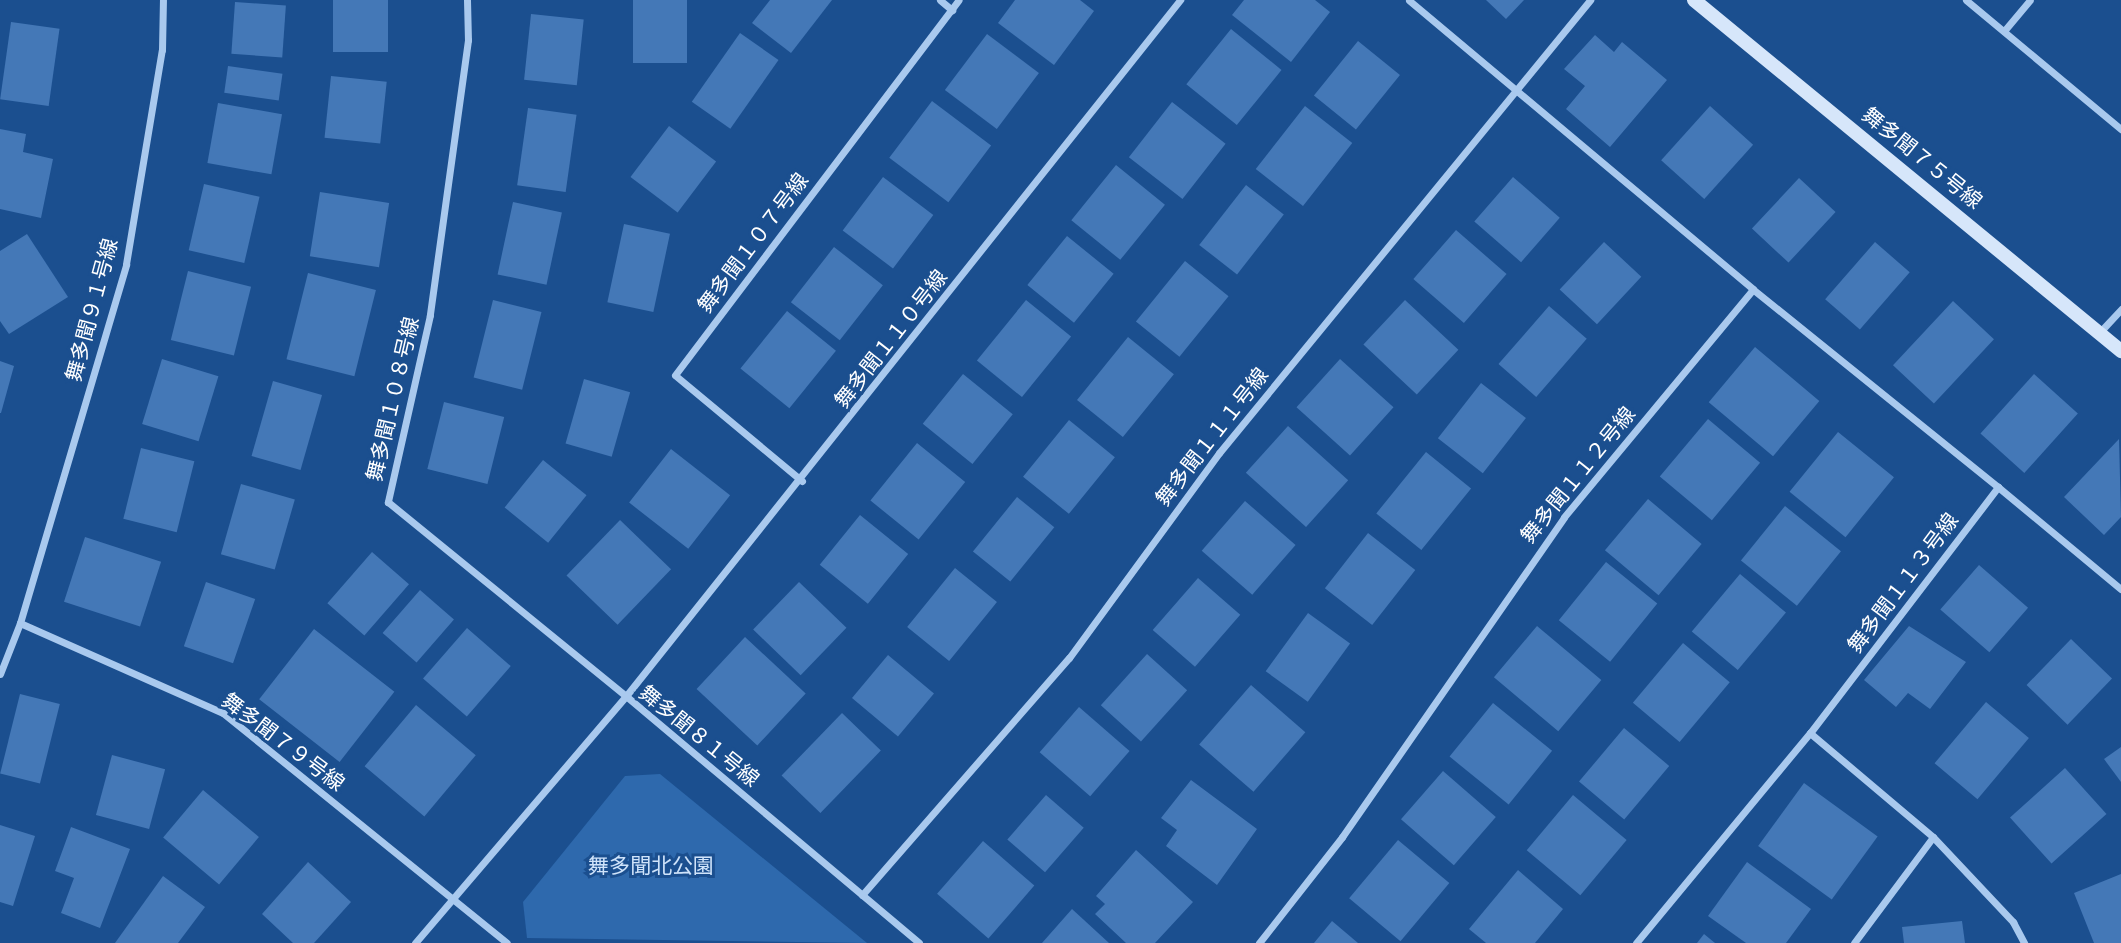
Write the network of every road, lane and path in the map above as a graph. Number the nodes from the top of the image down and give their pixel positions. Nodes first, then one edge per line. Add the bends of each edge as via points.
1 (163, 0) edge
2 (467, 0) edge
3 (940, 0) edge
4 (959, 0) edge
5 (1180, 0) edge
6 (1409, 0) edge
7 (1590, 0) edge
8 (1695, 0) edge
9 (1966, 0) edge
10 (2030, 0) edge
11 (952, 10) junction
12 (2004, 32) junction
13 (1516, 89) junction
14 (2121, 130) edge
15 (1753, 289) junction
16 (2121, 309) edge
17 (2099, 333) junction
18 (2121, 351) edge
19 (802, 481) junction
20 (1998, 487) junction
21 (2121, 589) edge
22 (20, 623) junction
23 (0, 674) edge
24 (626, 696) junction
25 (1810, 733) junction
26 (1933, 837) junction
27 (862, 895) junction
28 (454, 897) junction
29 (415, 943) edge
30 (507, 943) edge
31 (919, 943) edge
32 (1259, 943) edge
33 (1636, 943) edge
34 (1854, 943) edge
35 (2024, 943) edge

1 - 22 street, 舞多聞９１号線 via 162,50 126,264
2 - 24 street, 舞多聞１０８号線 via 468,40 430,315 388,502
3 - 11 street
4 - 11 street, 舞多聞１０７号線
5 - 19 street, 舞多聞１１０号線
6 - 13 street
7 - 13 street, 舞多聞１１１号線
8 - 17 street, 舞多聞７５号線
9 - 12 street
10 - 12 street
11 - 19 street, 舞多聞１０７号線 via 675,376
12 - 14 street
13 - 15 street
13 - 27 street, 舞多聞１１１号線 via 1219,453 1069,658
15 - 20 street
15 - 32 street, 舞多聞１１２号線 via 1564,517 1342,837
16 - 17 street
17 - 18 street, 舞多聞７５号線
19 - 24 street, 舞多聞１１０号線
20 - 21 street
20 - 25 street, 舞多聞１１３号線
22 - 23 street
22 - 28 street, 舞多聞７９号線 via 223,713
24 - 27 street, 舞多聞８１号線
24 - 28 street, 舞多聞８１号線
25 - 26 street
25 - 33 street, 舞多聞１１３号線
26 - 34 street
26 - 35 street via 2013,922
27 - 31 street, 舞多聞８１号線
28 - 29 street, 舞多聞８１号線
28 - 30 street, 舞多聞７９号線

